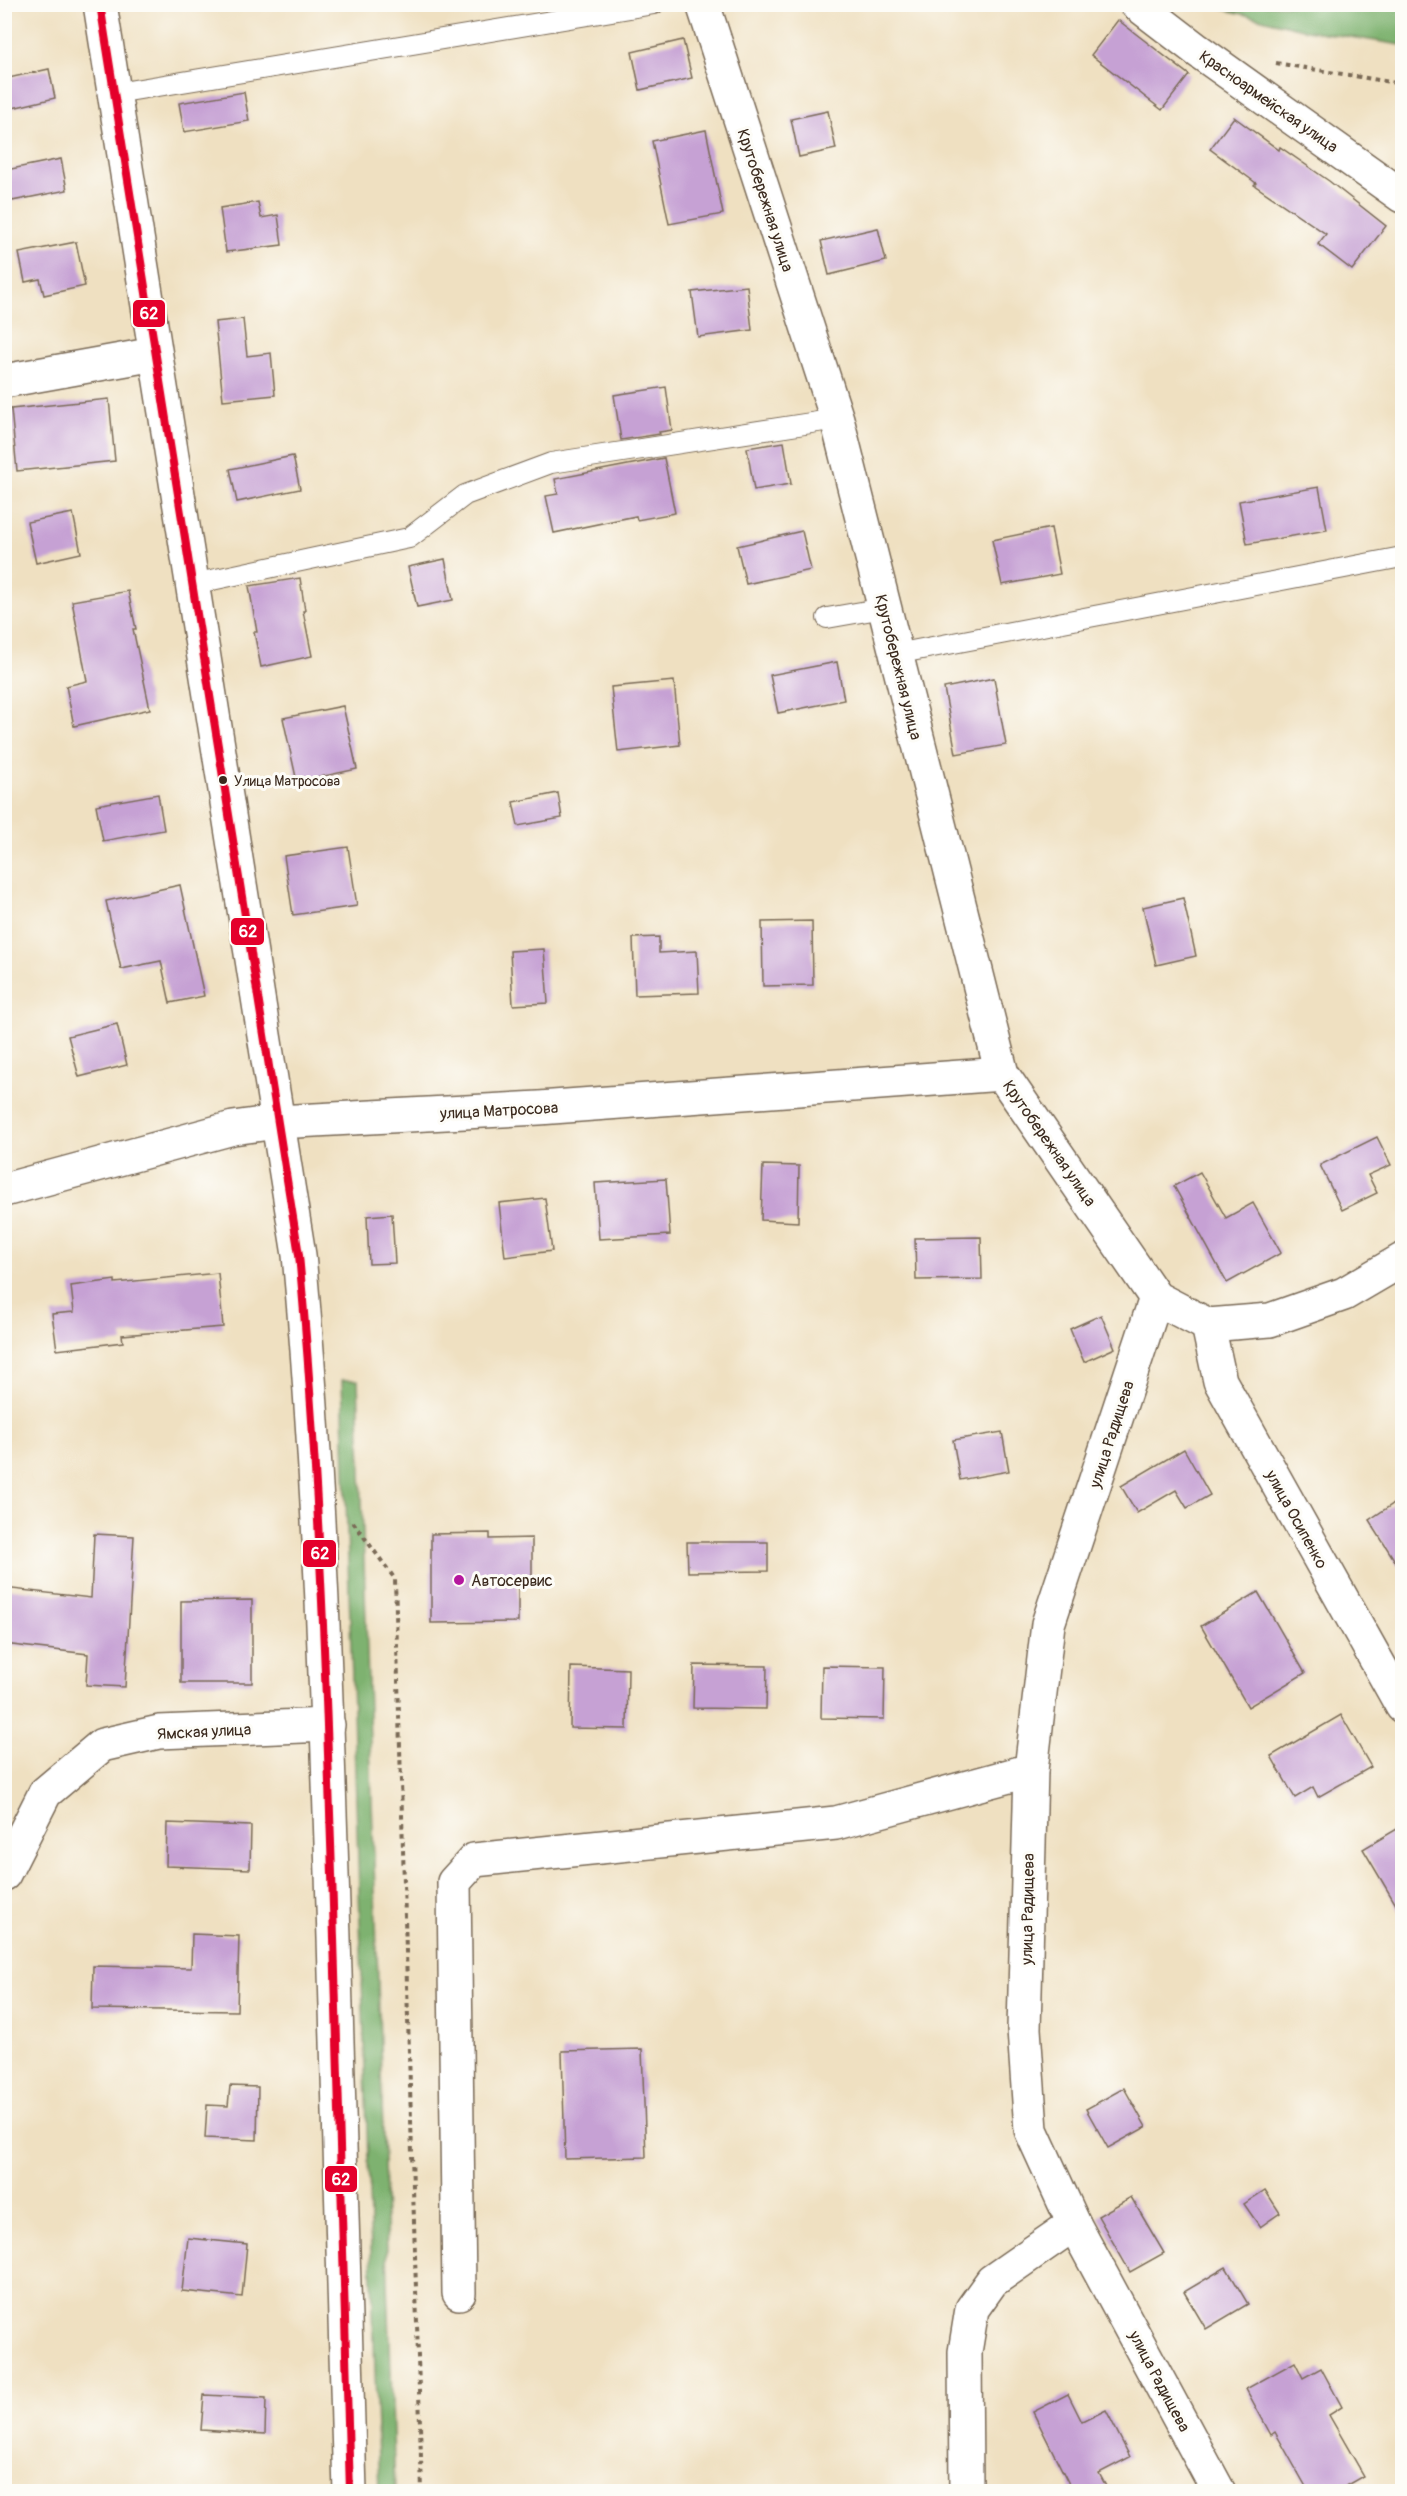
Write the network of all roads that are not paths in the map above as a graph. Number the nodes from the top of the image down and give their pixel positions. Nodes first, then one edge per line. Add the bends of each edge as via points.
1 (100, 4) edge
2 (654, 4) edge
3 (703, 4) edge
4 (1137, 4) edge
5 (116, 93) junction
6 (1402, 196) edge
7 (155, 354) junction
8 (4, 381) edge
9 (837, 419) junction
10 (1402, 557) edge
11 (193, 584) junction
12 (884, 608) junction
13 (827, 618) dead end
14 (896, 654) junction
15 (1002, 1074) junction
16 (277, 1122) junction
17 (4, 1190) edge
18 (1402, 1260) edge
19 (1156, 1298) junction
20 (1208, 1325) junction
21 (1402, 1706) edge
22 (328, 1725) junction
23 (1031, 1770) junction
24 (4, 1874) edge
25 (1074, 2224) junction
26 (459, 2293) dead end
27 (350, 2492) edge
28 (966, 2492) edge
29 (1220, 2492) edge

1 - 5 street
2 - 5 lane
3 - 9 street, Крутобережная улица
4 - 6 street, Красноармейская улица
5 - 7 street
7 - 8 street
7 - 11 street
9 - 11 lane via 551,463 465,495 409,538
9 - 12 street, Крутобережная улица
10 - 14 lane
11 - 16 street
12 - 13 lane
12 - 14 street, Крутобережная улица
14 - 15 street, Крутобережная улица
15 - 16 street, улица Матросова via 551,1107
15 - 19 street, Крутобережная улица
16 - 17 street, улица Матросова via 233,1128
16 - 22 street via 299,1255 312,1392
18 - 20 street via 1344,1294 1270,1320
19 - 20 street
19 - 23 street, улица Радищева via 1048,1624
20 - 21 street, улица Осипенко via 1220,1381
22 - 24 street, Ямская улица via 159,1732 102,1745 45,1792
22 - 27 street
23 - 25 street, улица Радищева via 1024,2029 1031,2130
23 - 26 street via 836,1823 474,1860 454,1882
25 - 28 street via 992,2281 972,2309 965,2352
25 - 29 street, улица Радищева

